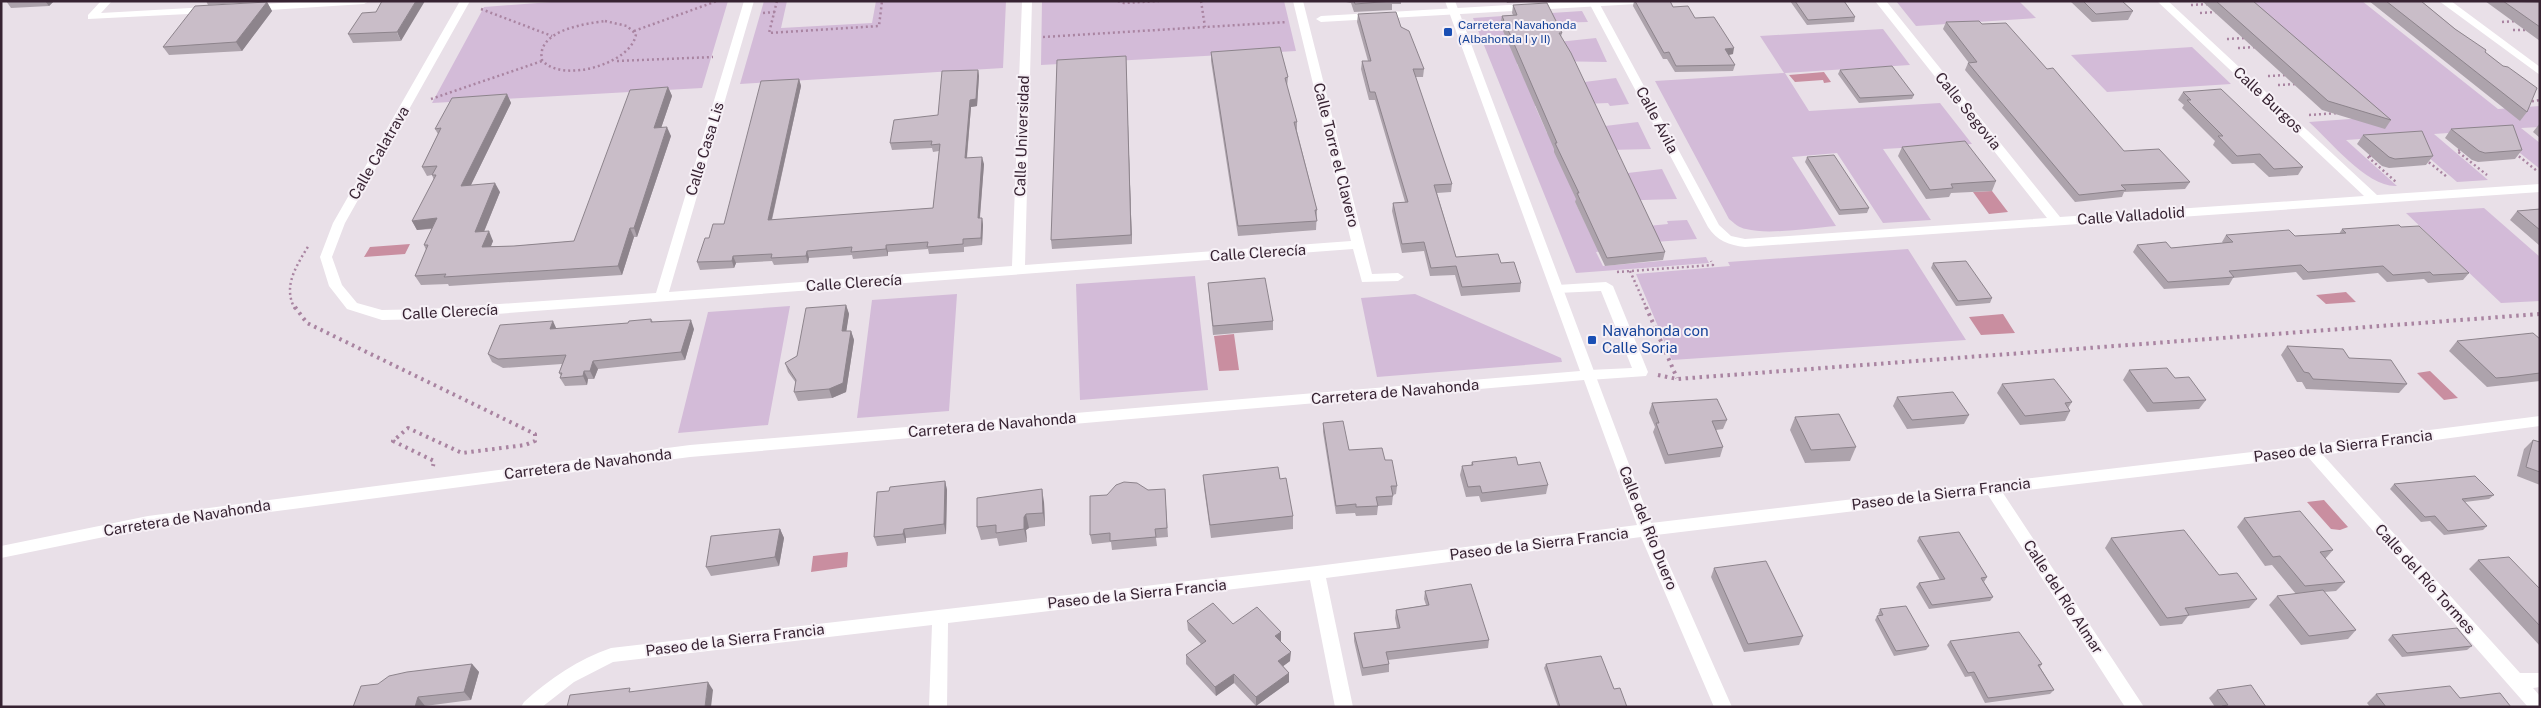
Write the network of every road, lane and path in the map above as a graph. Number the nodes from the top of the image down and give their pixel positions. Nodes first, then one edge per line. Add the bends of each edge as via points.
1 (107, 1) edge
2 (364, 1) edge
3 (465, 1) edge
4 (717, 1) edge
5 (749, 1) edge
6 (777, 1) edge
7 (882, 1) edge
8 (1027, 1) edge
9 (1118, 1) edge
10 (1159, 1) edge
11 (1201, 1) edge
12 (1298, 1) edge
13 (1636, 1) edge
14 (1880, 1) edge
15 (2162, 1) edge
16 (2444, 1) edge
17 (1594, 2) edge
18 (2212, 4) dead end
19 (2183, 5) dead end
20 (1452, 6) edge
21 (237, 8) edge
22 (481, 9) dead end
23 (218, 10) edge
24 (775, 12) junction
25 (2224, 12) edge
26 (759, 13) dead end
27 (2191, 14) dead end
28 (1322, 19) dead end
29 (1292, 21) dead end
30 (2522, 21) edge
31 (2498, 22) dead end
32 (1205, 27) junction
33 (2511, 30) dead end
34 (2530, 30) edge
35 (634, 31) junction
36 (552, 36) junction
37 (1038, 38) dead end
38 (2253, 38) edge
39 (2220, 40) dead end
40 (2262, 46) edge
41 (2229, 48) dead end
42 (714, 57) dead end
43 (542, 61) junction
44 (616, 61) junction
45 (2540, 72) edge
46 (2293, 74) edge
47 (2259, 76) dead end
48 (2304, 84) edge
49 (2269, 86) dead end
50 (431, 99) dead end
51 (2540, 100) edge
52 (2525, 102) edge
53 (2345, 113) edge
54 (2302, 116) dead end
55 (2460, 150) edge
56 (2418, 152) edge
57 (2513, 152) edge
58 (2371, 156) edge
59 (2540, 173) edge
60 (2492, 180) dead end
61 (2453, 182) dead end
62 (2401, 186) dead end
63 (2540, 188) edge
64 (2374, 199) junction
65 (2056, 221) junction
66 (1722, 238) joint
67 (311, 242) dead end
68 (1358, 246) junction
69 (1711, 261) dead end
70 (1018, 271) junction
71 (1630, 271) junction
72 (1610, 273) dead end
73 (1398, 277) dead end
74 (1557, 289) junction
75 (661, 297) junction
76 (352, 306) joint
77 (2540, 314) edge
78 (1641, 372) junction
79 (1590, 375) junction
80 (1677, 379) junction
81 (2540, 421) edge
82 (2311, 451) junction
83 (432, 473) dead end
84 (1991, 488) junction
85 (1646, 530) junction
86 (1, 552) edge
87 (1317, 573) junction
88 (940, 616) junction
89 (2540, 680) edge
90 (2516, 681) junction
91 (530, 707) edge
92 (938, 707) edge
93 (1344, 707) edge
94 (1723, 707) edge
95 (2136, 707) edge
96 (2539, 707) edge

1 - 23 street via 92,17
2 - 21 street
3 - 76 street, Calle Calatrava via 339,223 326,257 336,286
4 - 35 path
5 - 75 street, Calle Casa Lis
6 - 24 path
7 - 24 path via 879,26 769,33
8 - 70 street, Calle Universidad
9 - 10 path
11 - 32 path
12 - 68 street, Calle Torre el Clavero
13 - 17 street
14 - 65 street, Calle Segovia
15 - 64 street, Calle Burgos
16 - 45 street
17 - 20 street
17 - 66 street, Calle Ávila
18 - 19 path
20 - 28 street
20 - 74 street
22 - 36 path
24 - 26 path
25 - 27 path
29 - 32 path
30 - 31 path
32 - 37 path
33 - 34 path
35 - 36 path via 618,22 598,21 577,25
35 - 44 path via 637,38 634,46
36 - 43 path via 540,53
38 - 39 path
40 - 41 path
42 - 44 path
43 - 44 path via 548,66 572,71
43 - 50 path
46 - 47 path
48 - 49 path
51 - 52 path
53 - 54 path
55 - 60 path via 2457,150
56 - 61 path
57 - 59 path
58 - 62 path via 2367,156
63 - 64 street, Calle Valladolid
64 - 65 street, Calle Valladolid
65 - 66 street, Calle Valladolid via 1745,243
67 - 83 path via 292,276 288,293 295,311 306,322 535,434 536,441 525,445 462,454 408,428 393,441 434,461
68 - 70 street, Calle Clerecía
68 - 73 street, Calle Torre el Clavero via 1367,279
69 - 71 path via 1713,265
70 - 75 street, Calle Clerecía
71 - 72 path
71 - 80 path
74 - 78 street via 1606,286
74 - 79 street
75 - 76 street, Calle Clerecía via 430,314 382,315
77 - 80 path
78 - 79 street, Carretera de Navahonda
78 - 80 path
79 - 85 street, Calle del Río Duero
79 - 86 street, Carretera de Navahonda via 690,451 148,522
81 - 82 street, Paseo de la Sierra Francia
82 - 84 street, Paseo de la Sierra Francia
82 - 90 street, Calle del Río Tormes
84 - 85 street, Paseo de la Sierra Francia
84 - 95 street, Calle del Río Almar
85 - 87 street, Paseo de la Sierra Francia
85 - 94 street, Calle del Río Duero
87 - 88 street, Paseo de la Sierra Francia
87 - 93 street
88 - 91 street, Paseo de la Sierra Francia via 611,655 576,670 547,690
88 - 92 street
89 - 90 street
90 - 96 street, Calle del Río Tormes

